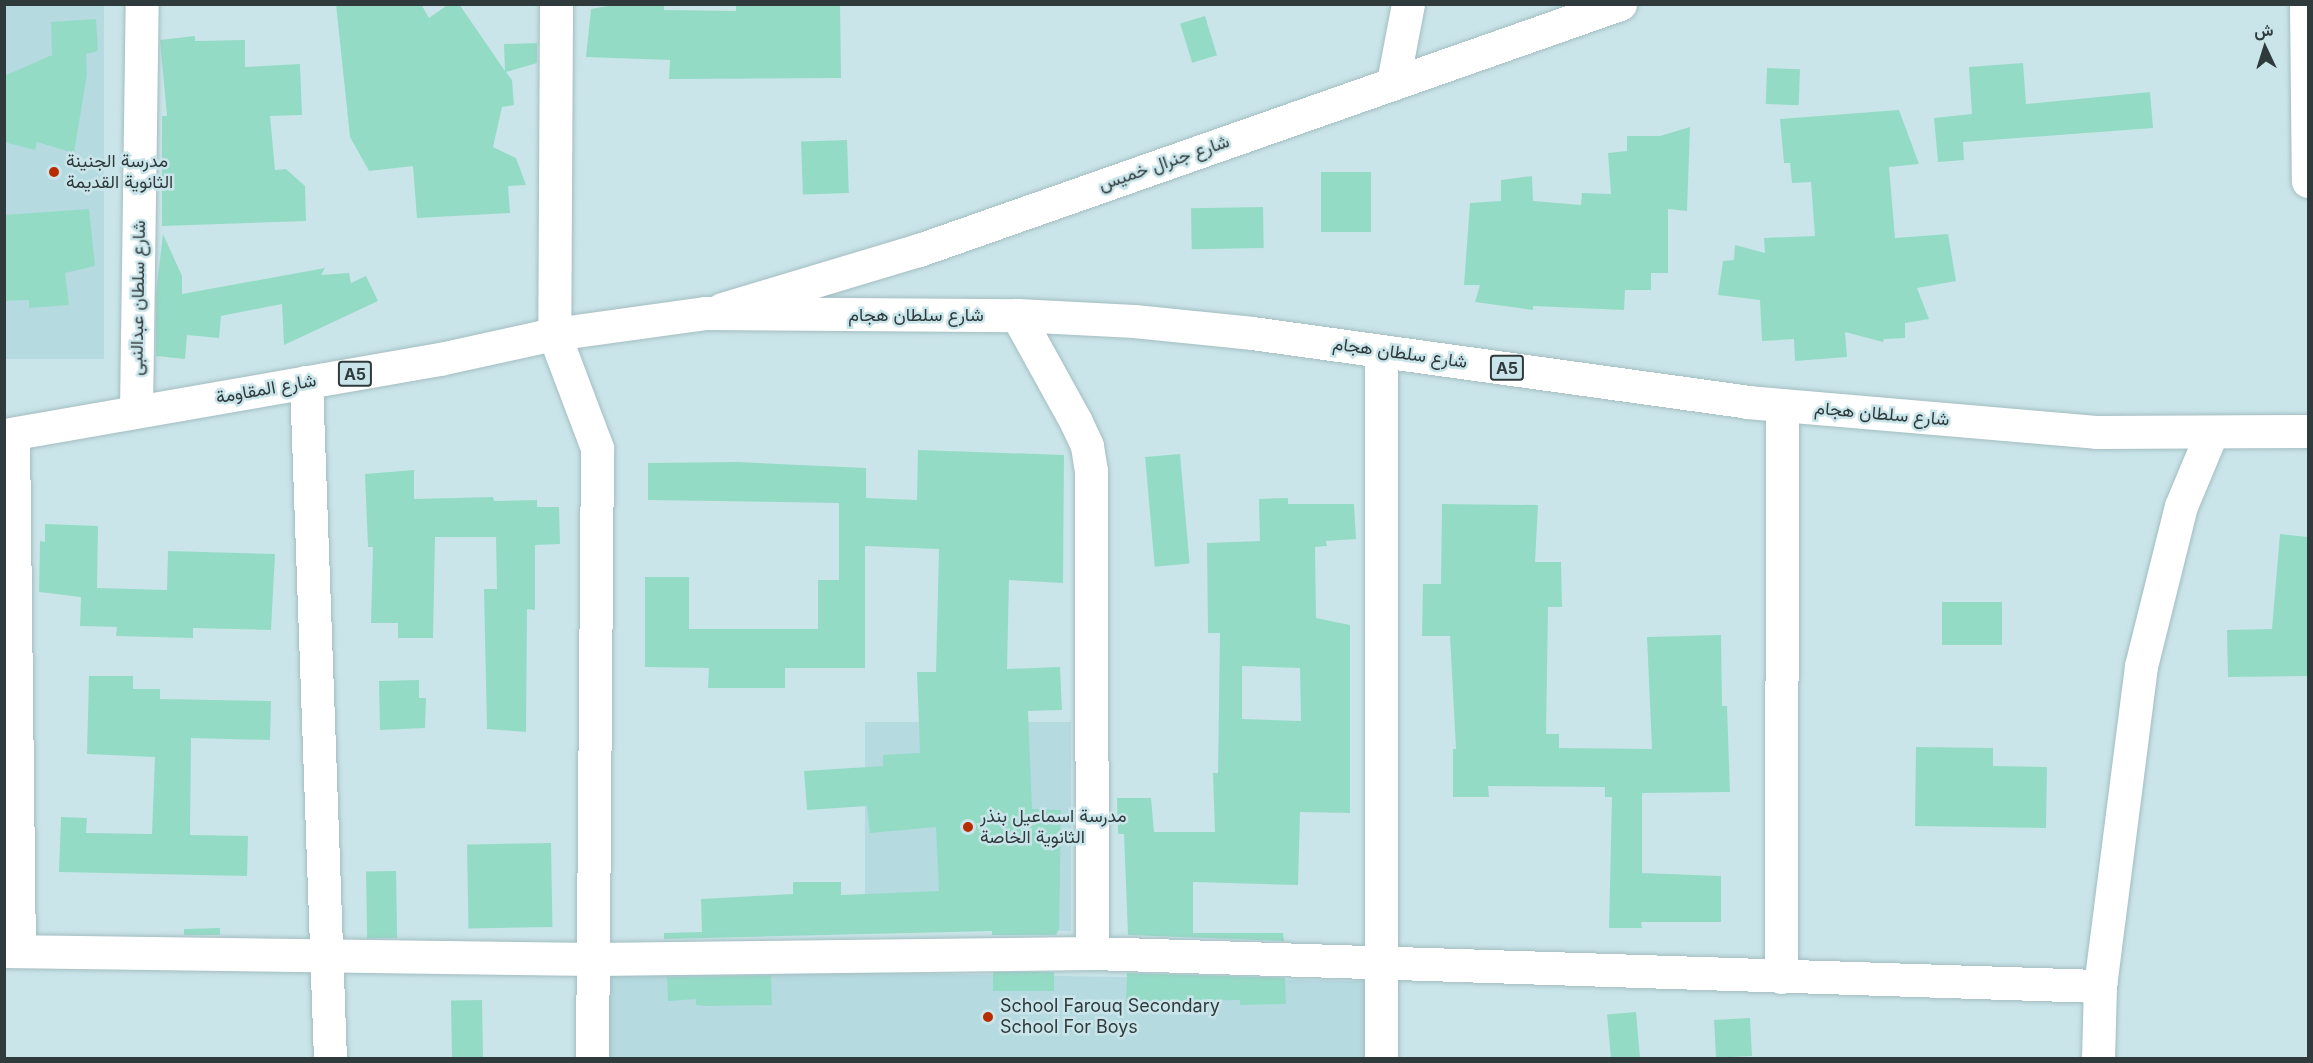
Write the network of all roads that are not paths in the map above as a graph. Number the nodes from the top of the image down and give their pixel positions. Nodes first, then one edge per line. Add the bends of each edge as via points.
1 (142, 4) edge
2 (556, 4) edge
3 (1408, 4) edge
4 (1620, 4) edge
5 (2306, 4) edge
6 (1393, 82) junction
7 (2308, 181) edge
8 (705, 313) junction
9 (1017, 315) junction
10 (554, 334) junction
11 (1381, 351) junction
12 (306, 382) junction
13 (1782, 405) junction
14 (136, 411) junction
15 (2308, 431) edge
16 (2212, 432) junction
17 (9, 434) edge
18 (12, 951) edge
19 (329, 952) junction
20 (1092, 953) junction
21 (594, 959) junction
22 (1382, 963) junction
23 (1782, 976) junction
24 (2100, 986) junction
25 (330, 1059) edge
26 (592, 1059) edge
27 (1381, 1059) edge
28 (2098, 1059) edge

1 - 14 main road, شارع سلطان عبدالنبى
2 - 10 main road
3 - 6 main road
4 - 6 main road, شارع جنرال خميس / A5
5 - 7 main road
6 - 8 main road, شارع جنرال خميس / A5 via 919,250
8 - 9 main road, شارع سلطان هجام / A5
8 - 10 main road, شارع المقاومة / A5
9 - 11 main road, شارع سلطان هجام / A5 via 1134,321
9 - 20 main road via 1079,430 1091,471
10 - 12 main road, شارع المقاومة / A5
10 - 21 main road via 597,448
11 - 13 main road, شارع سلطان هجام / A5
11 - 22 main road
12 - 14 main road, شارع المقاومة / A5
12 - 19 main road
13 - 16 main road, شارع سلطان هجام / A5 via 2096,432
13 - 23 main road
14 - 17 main road, شارع المقاومة / A5
15 - 16 main road, شارع سلطان هجام / A5
16 - 24 main road via 2181,506 2141,666
17 - 18 main road
18 - 19 main road
19 - 21 main road
19 - 25 main road
20 - 21 main road
20 - 22 main road
21 - 26 main road
22 - 23 main road
22 - 27 main road
23 - 24 main road
24 - 28 main road

